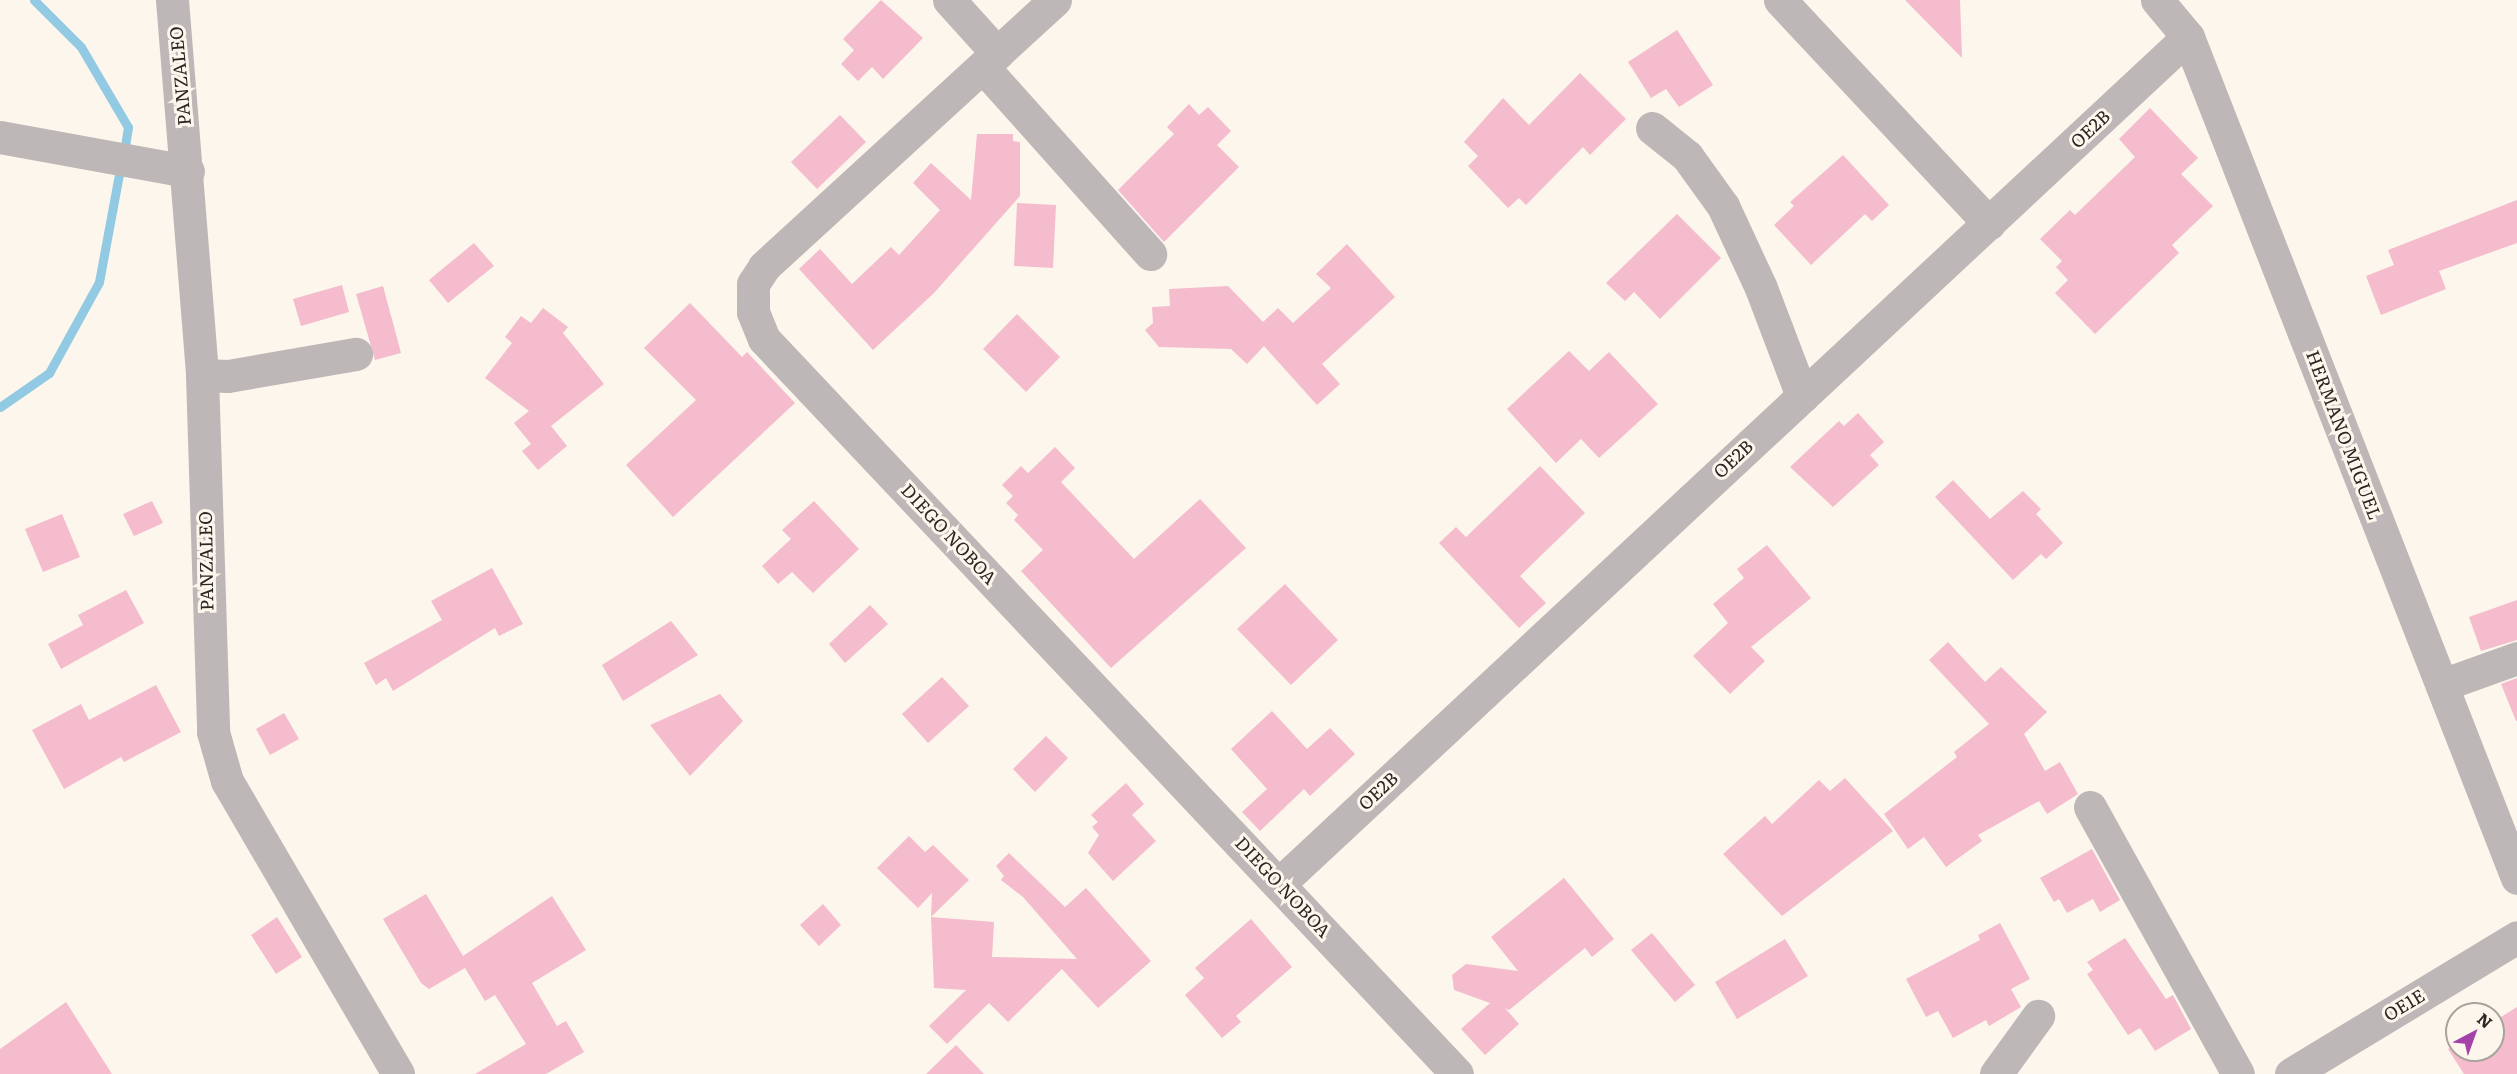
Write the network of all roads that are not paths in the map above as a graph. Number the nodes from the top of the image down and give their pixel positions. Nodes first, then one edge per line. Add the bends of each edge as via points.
1 (172, 0) edge
2 (949, 0) edge
3 (1055, 0) edge
4 (1780, 0) edge
5 (2157, 0) edge
6 (2188, 37) junction
7 (990, 60) junction
8 (1652, 128) dead end
9 (0, 137) edge
10 (188, 171) junction
11 (1989, 223) junction
12 (1150, 254) dead end
13 (356, 354) dead end
14 (201, 375) junction
15 (1802, 396) junction
16 (2517, 658) edge
17 (2442, 685) junction
18 (2090, 807) dead end
19 (2517, 878) edge
20 (1280, 883) junction
21 (2517, 937) edge
22 (2038, 1016) dead end
23 (398, 1074) edge
24 (1457, 1074) edge
25 (1996, 1074) edge
26 (2238, 1074) edge
27 (2291, 1074) edge

1 - 10 street, PANZALEO
2 - 7 street
3 - 7 street, DIEGO NOBOA
4 - 11 street
5 - 6 street, HERMANO MIGUEL
6 - 11 street, OE2B
6 - 17 street, HERMANO MIGUEL
7 - 12 street
7 - 20 street, DIEGO NOBOA via 764,267 753,284 753,312 764,339
8 - 15 street via 1687,156 1723,206 1761,288
9 - 10 street
10 - 14 street, PANZALEO
11 - 15 street, OE2B
13 - 14 street via 228,376
14 - 23 street, PANZALEO via 213,732 227,781
15 - 20 street, OE2B
16 - 17 street
17 - 19 street, HERMANO MIGUEL
18 - 26 street
20 - 24 street, DIEGO NOBOA
21 - 27 street, OE1E
22 - 25 street

